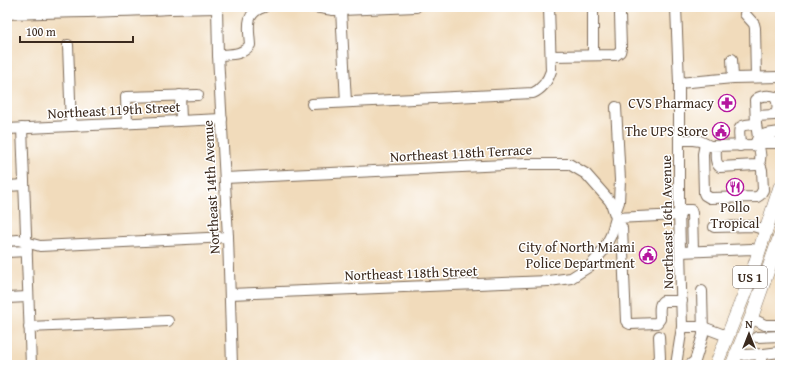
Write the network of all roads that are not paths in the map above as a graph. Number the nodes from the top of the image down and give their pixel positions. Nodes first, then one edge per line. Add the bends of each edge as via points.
1 (264, 7) edge
2 (314, 7) edge
3 (416, 7) edge
4 (548, 7) edge
5 (593, 7) edge
6 (621, 7) edge
7 (676, 7) edge
8 (169, 8) edge
9 (217, 8) edge
10 (81, 9) edge
11 (49, 10) edge
12 (341, 10) junction
13 (7, 14) edge
14 (745, 14) dead end
15 (68, 45) dead end
16 (218, 55) junction
17 (593, 55) junction
18 (551, 56) junction
19 (732, 59) dead end
20 (780, 77) edge
21 (733, 78) junction
22 (756, 78) junction
23 (680, 83) junction
24 (198, 95) dead end
25 (180, 96) junction
26 (346, 102) junction
27 (312, 104) dead end
28 (616, 107) dead end
29 (222, 119) junction
30 (181, 120) junction
31 (127, 124) junction
32 (70, 126) junction
33 (22, 128) junction
34 (7, 129) edge
35 (780, 132) edge
36 (680, 140) junction
37 (756, 141) junction
38 (780, 143) edge
39 (706, 144) junction
40 (716, 146) junction
41 (740, 146) junction
42 (759, 164) junction
43 (225, 178) junction
44 (24, 185) junction
45 (7, 186) edge
46 (780, 188) edge
47 (680, 212) junction
48 (615, 215) junction
49 (714, 227) dead end
50 (766, 230) junction
51 (780, 236) edge
52 (228, 237) junction
53 (7, 241) edge
54 (26, 247) junction
55 (693, 251) junction
56 (7, 252) edge
57 (680, 252) junction
58 (759, 252) junction
59 (702, 291) dead end
60 (230, 294) junction
61 (28, 297) junction
62 (7, 298) edge
63 (682, 301) junction
64 (751, 318) junction
65 (168, 321) dead end
66 (780, 325) edge
67 (703, 326) junction
68 (29, 327) junction
69 (682, 327) junction
70 (659, 336) dead end
71 (728, 336) junction
72 (780, 336) edge
73 (756, 337) dead end
74 (660, 350) junction
75 (780, 352) edge
76 (678, 354) junction
77 (764, 354) junction
78 (735, 359) edge
79 (31, 365) edge
80 (232, 365) edge
81 (655, 365) edge
82 (676, 365) edge
83 (690, 365) edge
84 (716, 365) edge
85 (759, 365) edge

1 - 16 street via 257,9 250,18 250,45 235,54
2 - 12 street
3 - 12 street
4 - 18 street
5 - 17 street
6 - 17 street via 620,52 616,55
7 - 23 street, Northeast 16th Avenue
8 - 9 street
8 - 10 street via 124,11
9 - 16 street, Northeast 14th Avenue
10 - 11 street
11 - 13 street
12 - 26 street
14 - 22 street via 755,28
15 - 32 street
16 - 29 street, Northeast 14th Avenue
17 - 18 street
18 - 26 street via 549,77 534,93
19 - 21 street
20 - 22 street
21 - 22 street
21 - 23 street
23 - 36 street, Northeast 16th Avenue
24 - 25 street
25 - 30 street
25 - 31 street via 126,97
26 - 27 street
28 - 48 street via 620,180 619,202
29 - 30 street, Northeast 119th Street
29 - 43 street, Northeast 14th Avenue
30 - 31 street, Northeast 119th Street
31 - 32 street, Northeast 119th Street
32 - 33 street, Northeast 119th Street
33 - 34 street, Northeast 119th Street
33 - 44 street
35 - 37 street via 766,134
36 - 39 street via 700,141
36 - 47 street, Northeast 16th Avenue
37 - 38 street
37 - 41 street
37 - 41 street via 756,120 739,129
37 - 42 street via 760,149
39 - 40 street
39 - 42 street via 703,154 704,193 710,198 760,195 763,190 762,170
40 - 41 street
40 - 42 street via 717,163 720,167
43 - 48 street, Northeast 118th Terrace via 517,164 569,164 586,174 611,203
43 - 52 street, Northeast 14th Avenue
44 - 45 street
44 - 54 street
46 - 50 main road, US 1
47 - 48 street
47 - 55 street via 691,210 692,213
47 - 57 street, Northeast 16th Avenue
48 - 60 street, Northeast 118th Street via 611,235 603,252 590,266 571,278
48 - 63 street, Northeast 118th Terrace via 622,228 626,321 630,324 657,323 660,319 659,306 663,301
49 - 50 street via 753,226
50 - 58 main road, US 1
51 - 64 main road, US 1
52 - 54 street
52 - 60 street, Northeast 14th Avenue
53 - 54 street via 18,240
54 - 56 street
54 - 61 street
55 - 57 street
55 - 58 street
57 - 63 street, Northeast 16th Avenue
58 - 71 main road, US 1
59 - 67 street
60 - 80 street, Northeast 14th Avenue
61 - 62 street
61 - 68 street
63 - 69 street, Northeast 16th Avenue
64 - 66 street via 766,325
64 - 78 main road, US 1
65 - 68 street
67 - 69 street
67 - 71 street
67 - 83 street via 703,335 695,361
68 - 79 street
69 - 76 street, Northeast 16th Avenue
70 - 74 street
71 - 84 main road, US 1
72 - 73 street
74 - 76 street
74 - 81 street via 660,358
75 - 77 street
76 - 82 street, Northeast 16th Avenue
77 - 78 street via 744,355
77 - 85 street

